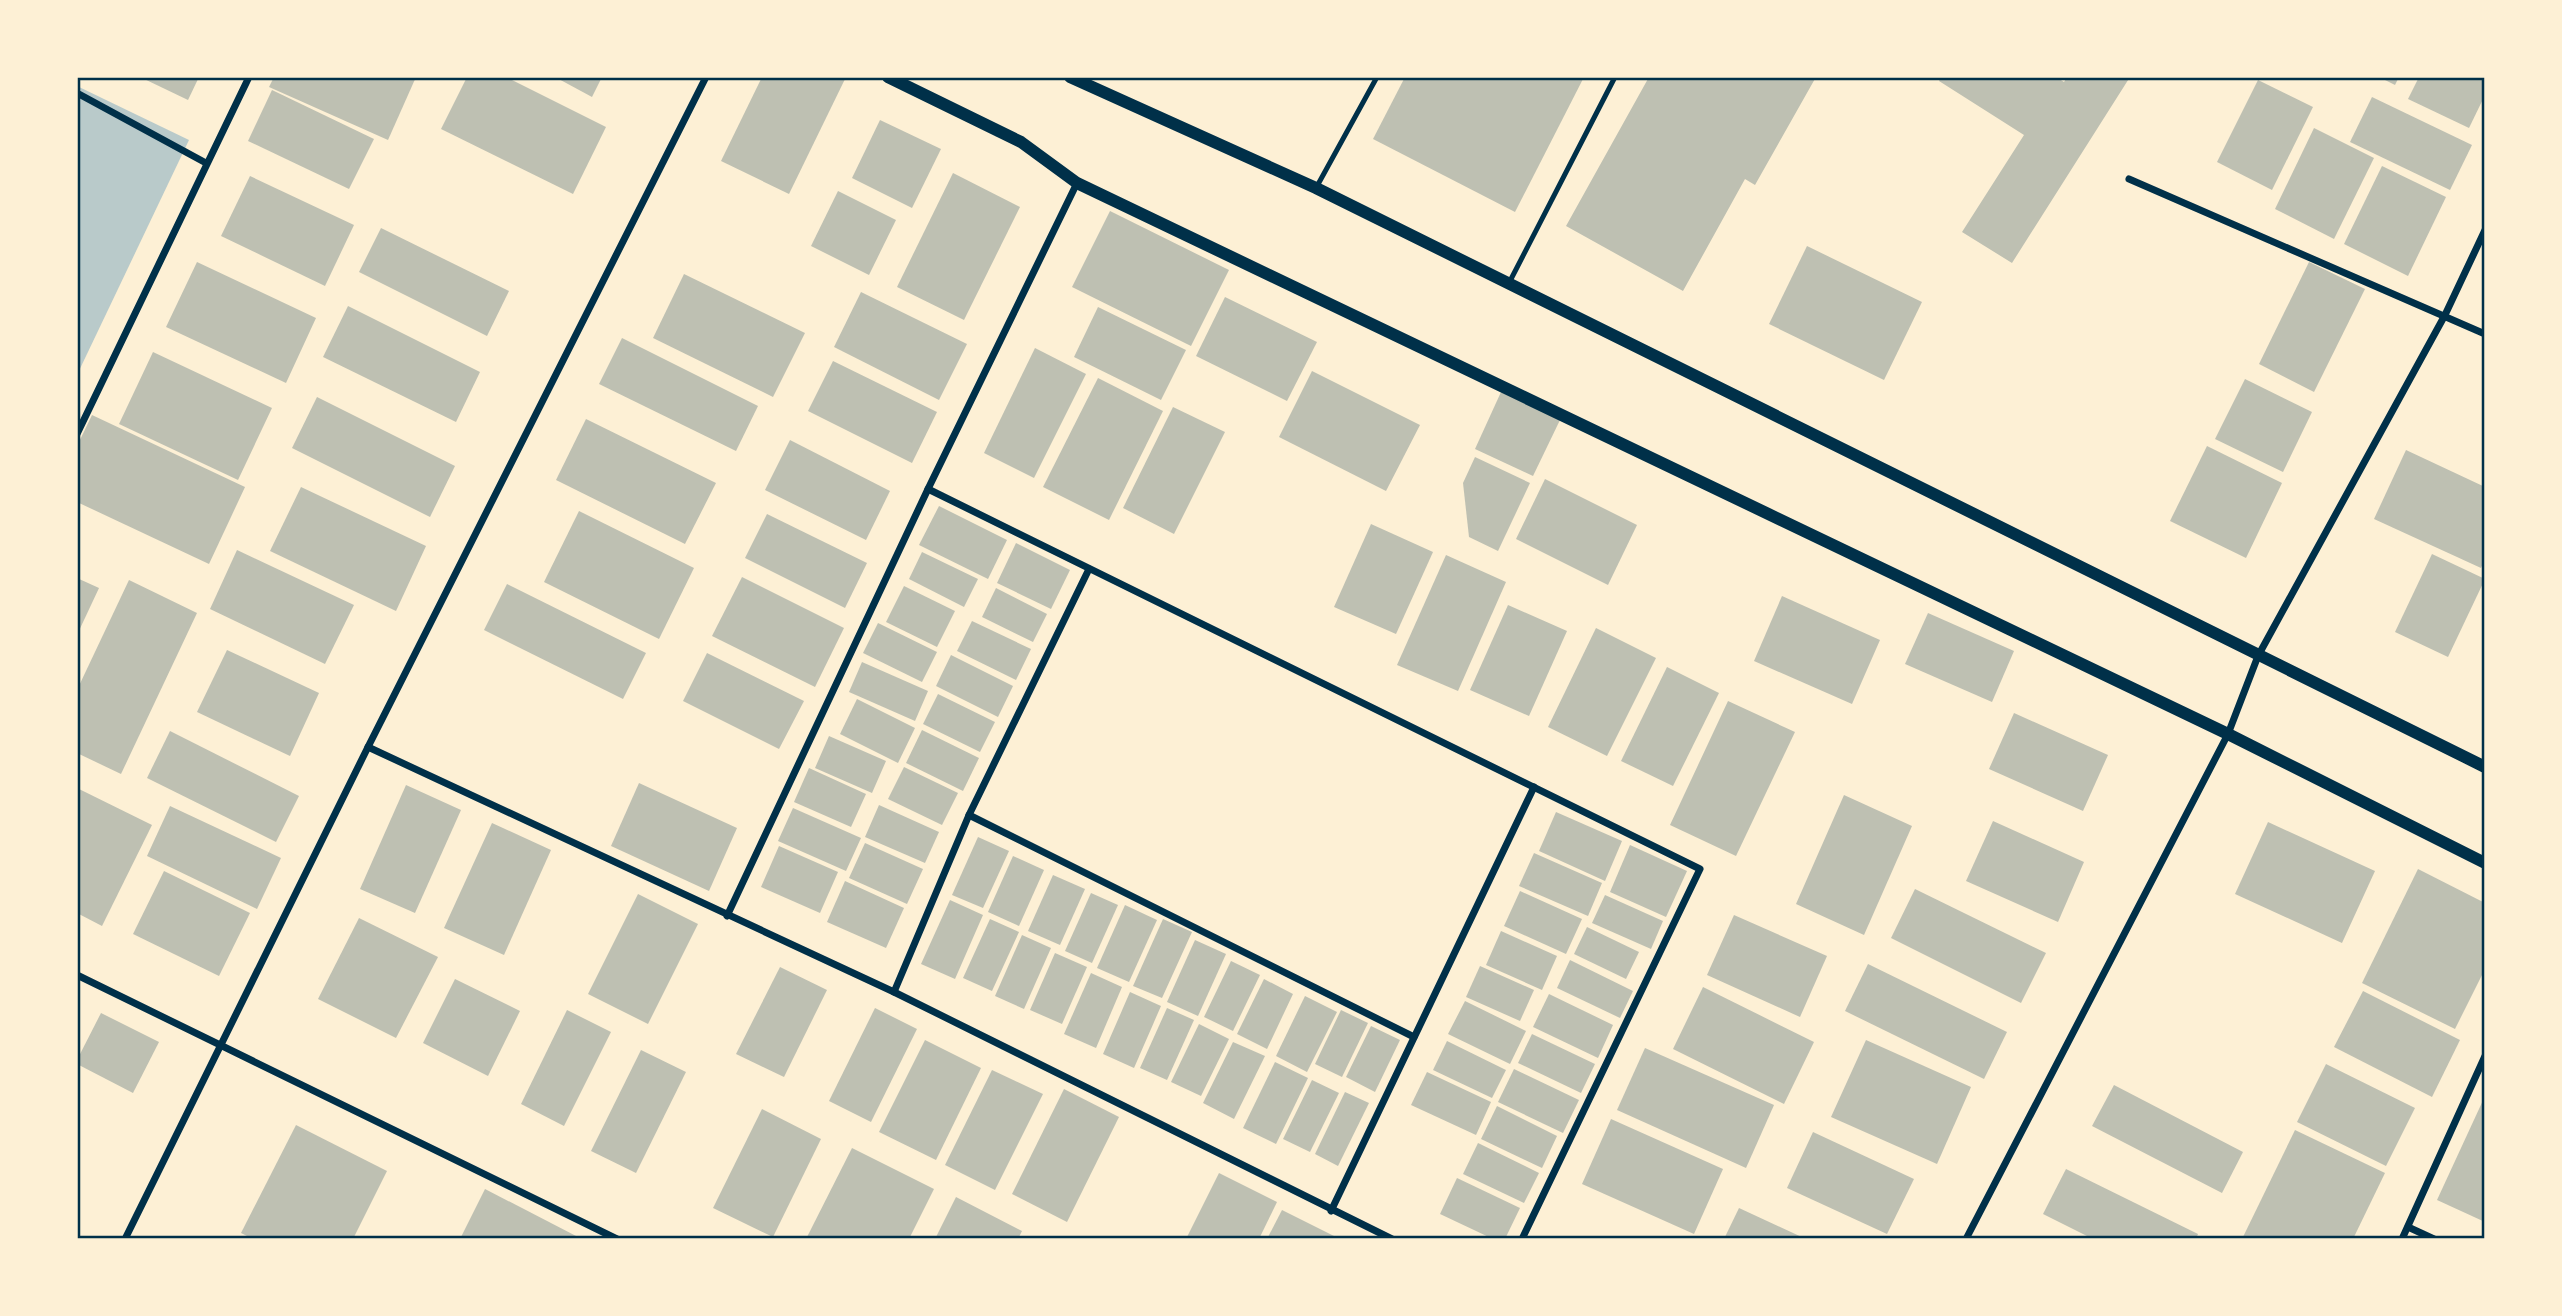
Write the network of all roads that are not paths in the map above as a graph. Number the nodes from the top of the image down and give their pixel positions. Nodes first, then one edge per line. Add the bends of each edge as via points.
1 (249, 77) edge
2 (706, 77) edge
3 (888, 77) edge
4 (1070, 77) edge
5 (1377, 77) edge
6 (1615, 77) edge
7 (77, 93) edge
8 (206, 163) junction
9 (2129, 179) dead end
10 (1077, 183) junction
11 (1316, 188) junction
12 (2485, 230) edge
13 (1509, 283) junction
14 (2445, 315) junction
15 (2485, 334) edge
16 (77, 434) edge
17 (928, 489) junction
18 (1089, 569) junction
19 (2258, 656) junction
20 (2228, 734) junction
21 (368, 747) junction
22 (2485, 767) edge
23 (1534, 787) junction
24 (969, 816) junction
25 (2485, 863) edge
26 (727, 916) junction
27 (77, 975) edge
28 (894, 992) junction
29 (1414, 1037) junction
30 (220, 1045) junction
31 (2485, 1056) edge
32 (1331, 1211) junction
33 (2408, 1227) junction
34 (125, 1239) edge
35 (617, 1239) edge
36 (1392, 1239) edge
37 (1522, 1239) edge
38 (1966, 1239) edge
39 (2402, 1239) edge
40 (2434, 1239) edge

1 - 8 street
2 - 21 street
3 - 10 street via 1021,142
4 - 11 street
5 - 11 lane
6 - 13 lane
7 - 8 street
8 - 16 street
9 - 14 street
10 - 17 street
10 - 20 street
11 - 13 street
12 - 14 street
13 - 19 street
14 - 15 street
14 - 19 street
17 - 18 street
17 - 26 street
18 - 23 street
18 - 24 street
19 - 20 street
19 - 22 street
20 - 25 street
20 - 38 street
21 - 26 street
21 - 30 street
23 - 29 street
23 - 37 street via 1700,869
24 - 28 street
24 - 29 street
26 - 28 street
27 - 30 street
28 - 32 street
29 - 32 street
30 - 34 street
30 - 35 street
31 - 33 street
32 - 36 street
33 - 39 street
33 - 40 street

